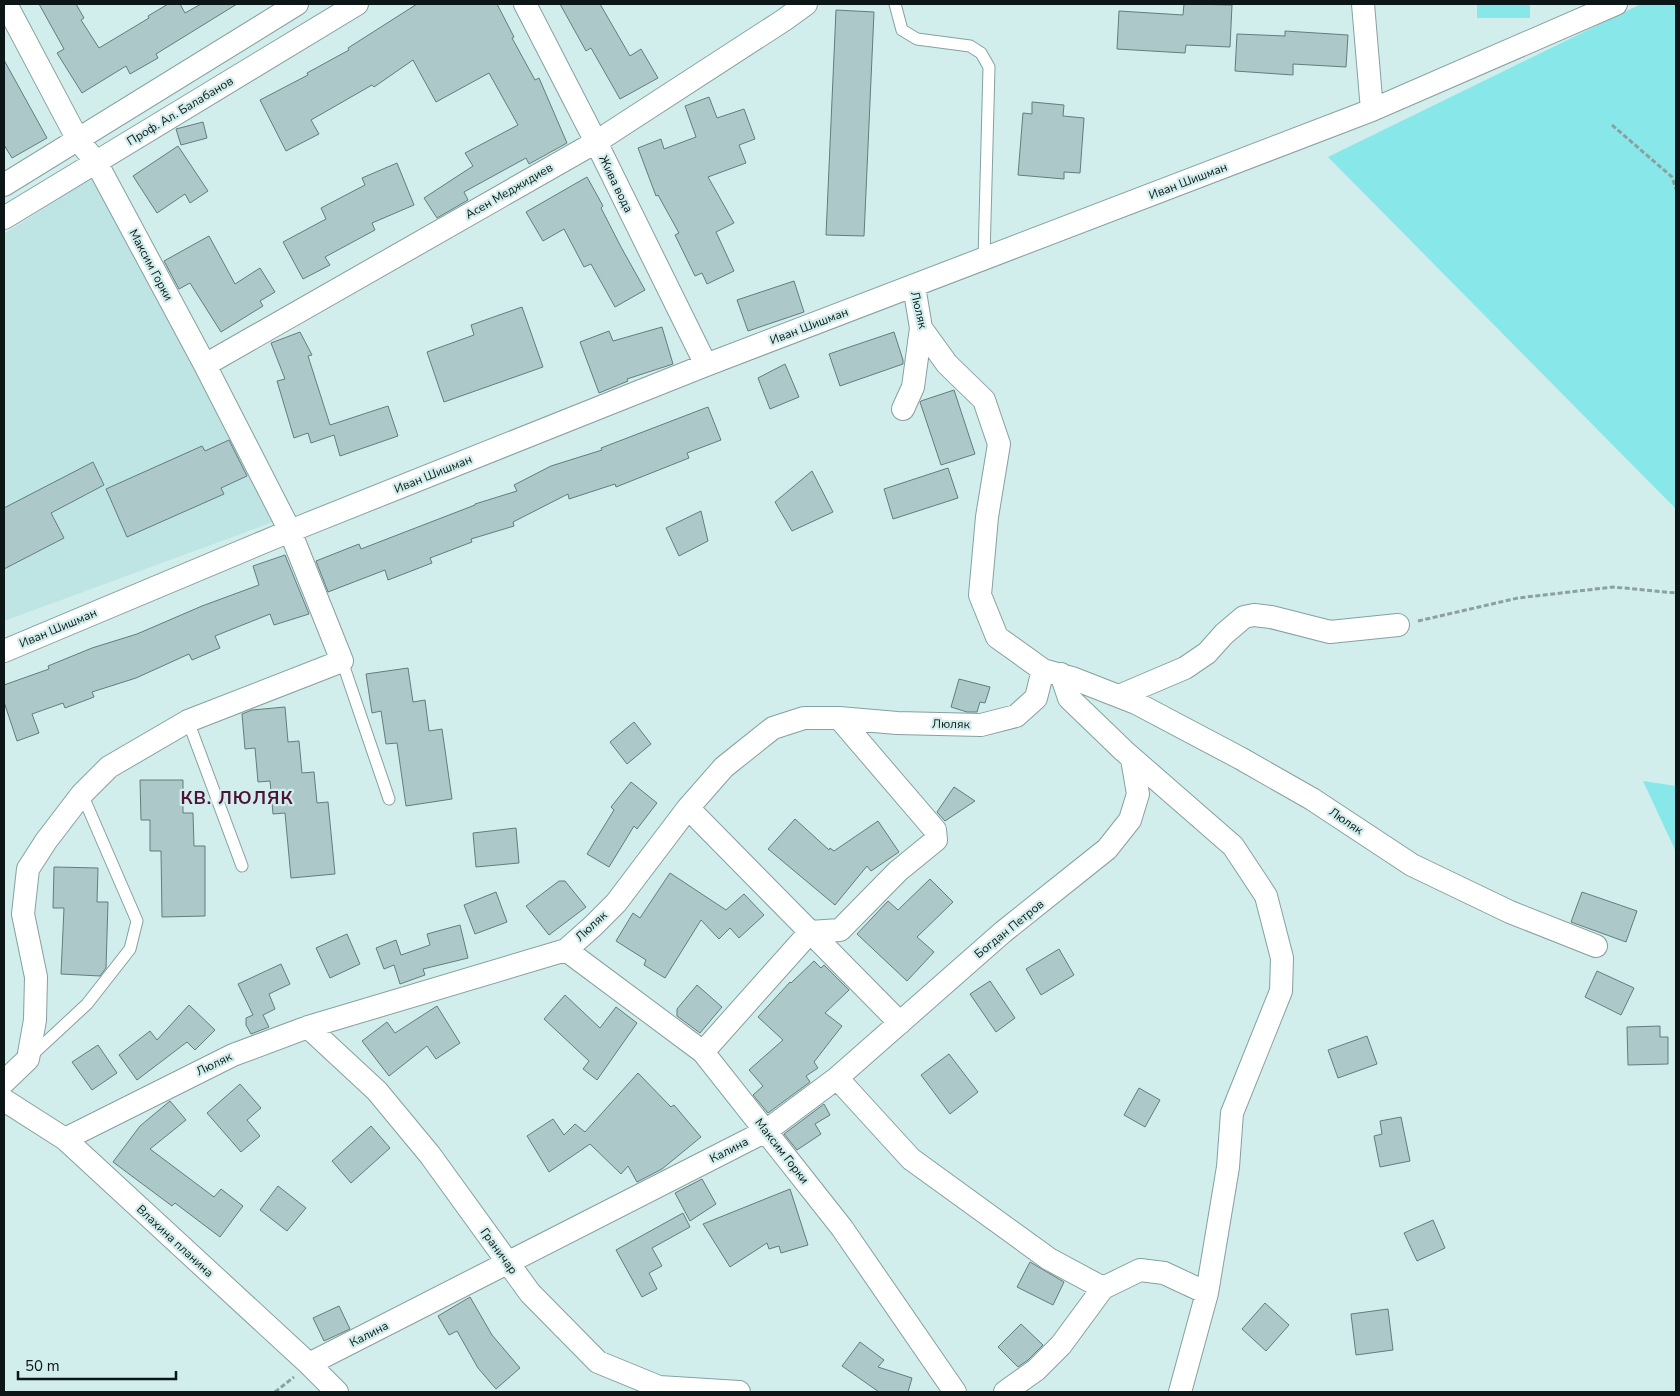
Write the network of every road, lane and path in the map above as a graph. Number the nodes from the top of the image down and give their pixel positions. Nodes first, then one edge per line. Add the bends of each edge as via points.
1 (6, 4) edge
2 (297, 4) edge
3 (357, 4) edge
4 (525, 4) edge
5 (806, 4) edge
6 (895, 4) edge
7 (1363, 4) edge
8 (1616, 4) edge
9 (1372, 110) junction
10 (1612, 125) dead end
11 (78, 140) junction
12 (596, 142) junction
13 (96, 162) junction
14 (4, 185) edge
15 (1676, 189) edge
16 (4, 218) edge
17 (984, 258) junction
18 (914, 286) junction
19 (921, 328) junction
20 (706, 365) junction
21 (205, 366) junction
22 (903, 409) dead end
23 (290, 531) junction
24 (1676, 593) edge
25 (1398, 626) joint
26 (4, 651) edge
27 (342, 661) junction
28 (1052, 672) junction
29 (1119, 696) junction
30 (839, 718) junction
31 (188, 720) junction
32 (1132, 759) junction
33 (82, 794) junction
34 (389, 799) dead end
35 (688, 808) junction
36 (242, 866) dead end
37 (810, 932) junction
38 (1596, 946) dead end
39 (566, 950) junction
40 (900, 1023) junction
41 (308, 1027) junction
42 (703, 1052) junction
43 (28, 1059) junction
44 (837, 1078) junction
45 (4, 1082) edge
46 (4, 1100) edge
47 (766, 1131) junction
48 (65, 1139) junction
49 (507, 1263) junction
50 (1103, 1288) junction
51 (1207, 1293) junction
52 (309, 1364) junction
53 (337, 1392) edge
54 (739, 1392) edge
55 (955, 1392) edge
56 (1004, 1392) edge
57 (1180, 1392) edge

1 - 11 street, Максим Горки
2 - 11 street
3 - 13 street, Проф. Ал. Балабанов
4 - 12 street, Жива вода
5 - 12 street, Асен Меджидиев
6 - 17 lane via 902,30 917,39 970,46 981,53 989,67
7 - 9 street
8 - 9 street, Иван Шишман
9 - 17 street, Иван Шишман
10 - 15 path via 1672,177
11 - 13 street, Максим Горки
11 - 14 street
12 - 20 street, Жива вода
12 - 21 street, Асен Меджидиев
13 - 16 street, Проф. Ал. Балабанов
13 - 21 street, Максим Горки
17 - 18 street, Иван Шишман
18 - 19 street, Люляк
18 - 20 street, Иван Шишман
19 - 22 street via 913,387
19 - 28 street, Люляк via 947,364 984,400 999,444 987,517 980,595 997,637
20 - 23 street, Иван Шишман
21 - 23 street, Максим Горки
23 - 26 street, Иван Шишман
23 - 27 street, Максим Горки
24 - 25 path via 1613,587 1518,598
25 - 29 street via 1330,632 1271,617 1244,617 1207,653 1185,668
27 - 31 street
27 - 34 lane
28 - 29 street, Люляк
28 - 30 street, Люляк via 1036,698 1016,716 981,725
28 - 32 street via 1069,698
29 - 38 street, Люляк via 1304,794 1412,865 1510,912
30 - 35 street, Люляк via 804,718 773,728 724,767
30 - 37 street via 935,830 936,840 898,871 840,930
31 - 33 street via 110,767
31 - 36 lane
32 - 40 street, Богдан Петров via 1138,794 1130,820 1108,849 1003,932
32 - 51 street via 1233,846 1266,896 1282,958 1281,991 1232,1113 1228,1166
33 - 43 street via 28,869 23,914 36,977 36,1020
33 - 43 lane via 137,921 130,949 87,1004
35 - 37 street
35 - 39 street, Люляк via 616,903
37 - 40 street
37 - 42 street
39 - 41 street, Люляк
39 - 42 street, Максим Горки
40 - 44 street, Богдан Петров
41 - 48 street, Люляк via 233,1055
41 - 49 street, Граничар via 377,1091 430,1155
42 - 47 street, Максим Горки
43 - 45 street
44 - 47 street, Калина
44 - 50 street via 911,1159 1049,1259
46 - 48 street, Влахина планина
47 - 49 street, Калина
47 - 55 street, Максим Горки via 842,1228
48 - 52 street, Влахина планина
49 - 52 street, Калина
49 - 54 street, Граничар via 530,1293 598,1362 660,1387
50 - 51 street via 1140,1270 1164,1273
50 - 56 street via 1061,1345 1036,1370
51 - 57 street
52 - 53 street, Влахина планина

